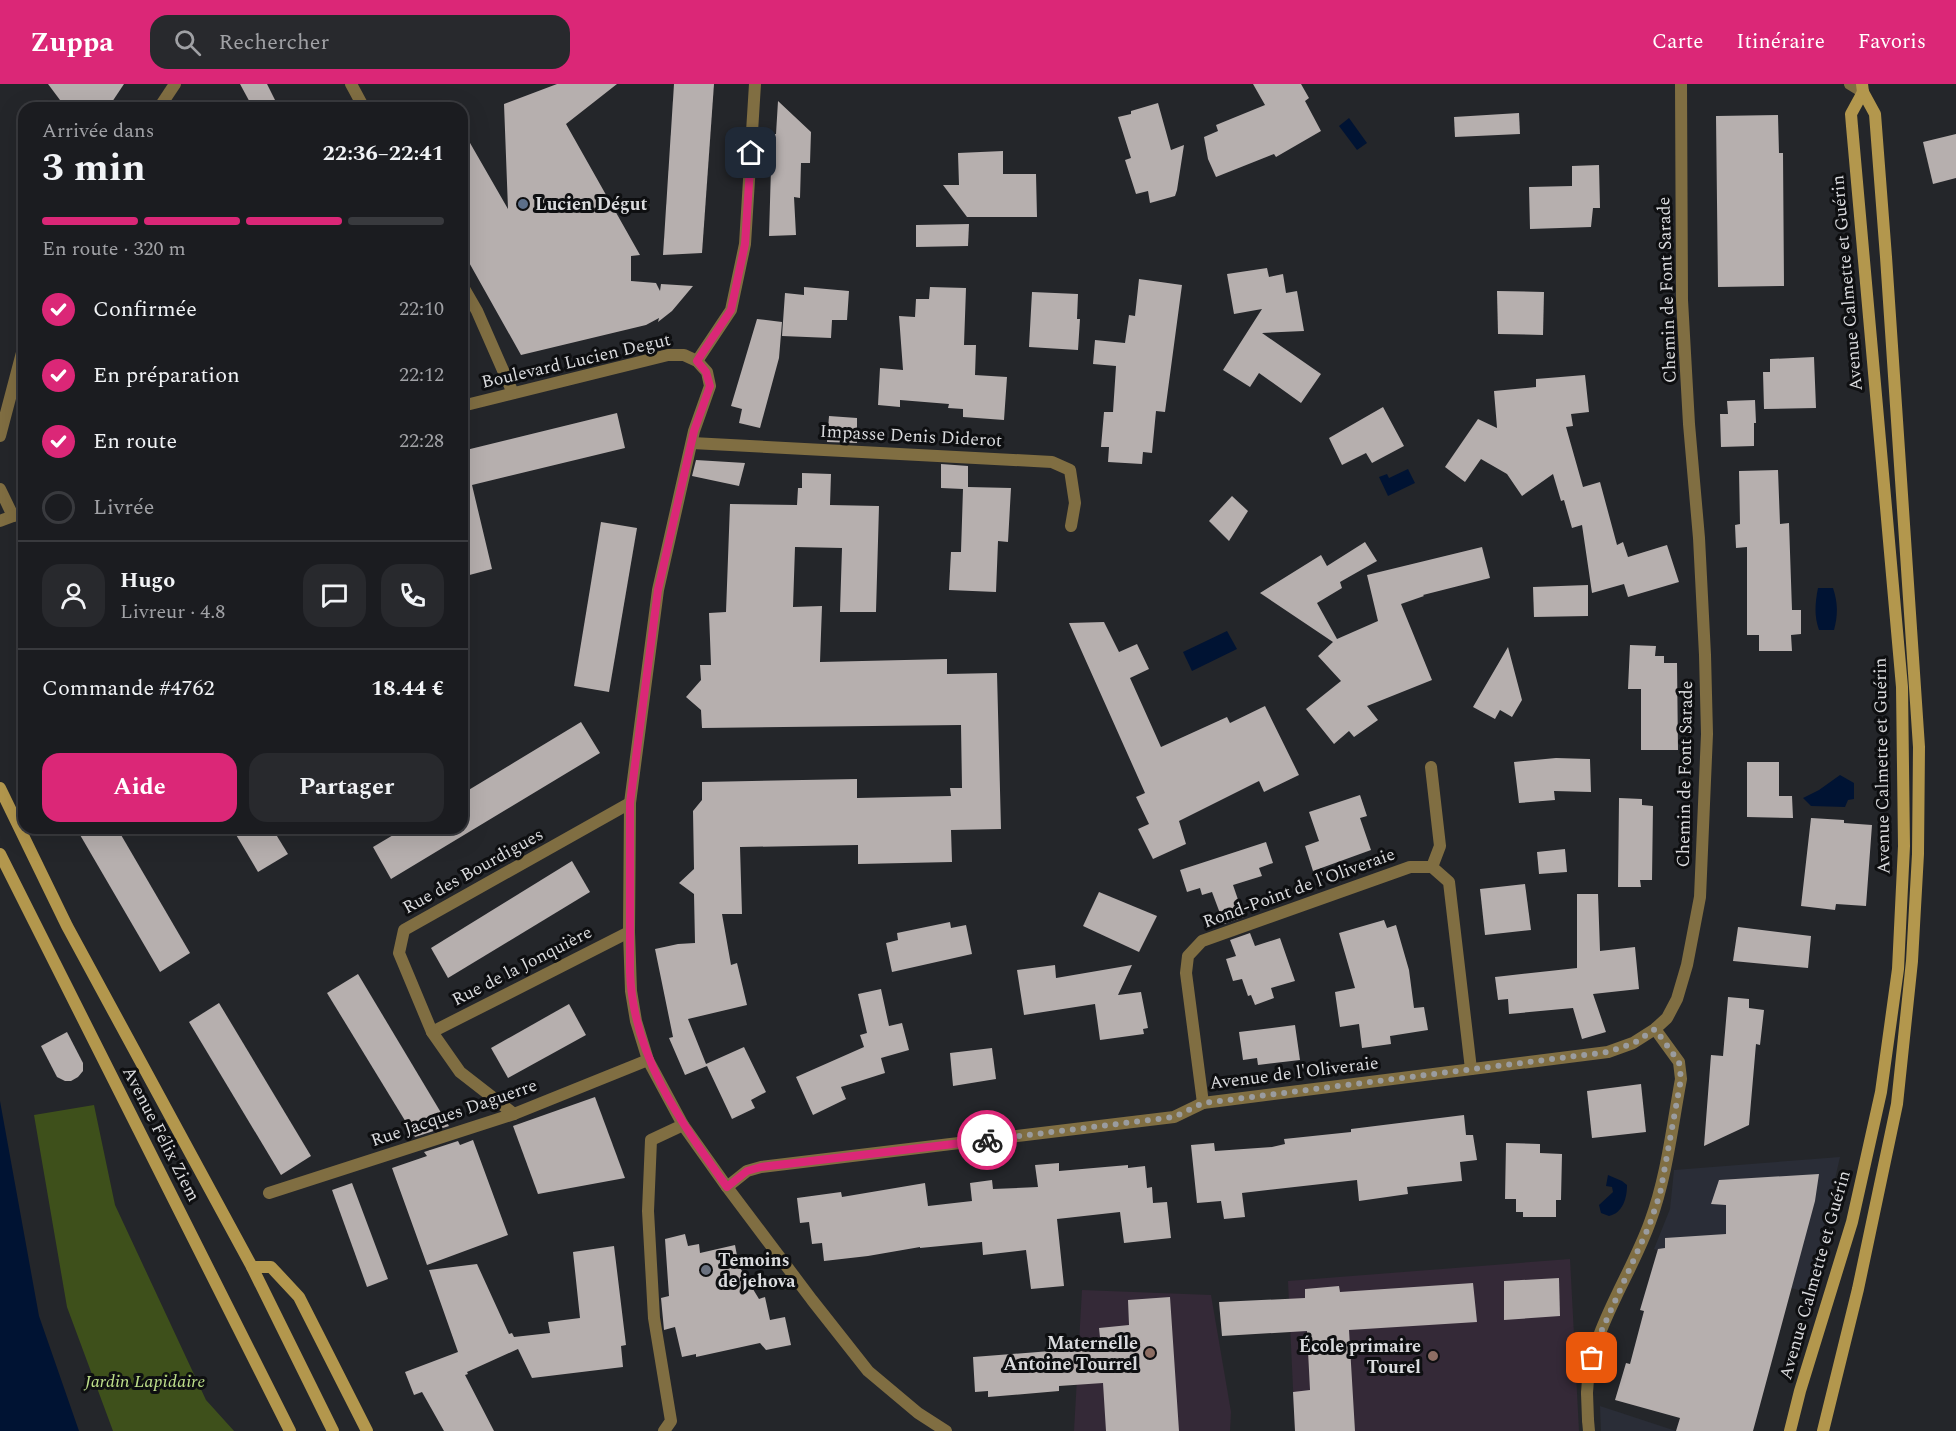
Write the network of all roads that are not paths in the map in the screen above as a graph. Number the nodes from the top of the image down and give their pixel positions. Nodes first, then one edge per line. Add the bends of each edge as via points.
1 (175, 84) edge
2 (351, 84) edge
3 (755, 84) edge
4 (1681, 84) edge
5 (1850, 84) edge
6 (1862, 88) edge
7 (163, 102) edge
8 (361, 102) edge
9 (468, 296) edge
10 (697, 361) junction
11 (18, 368) edge
12 (513, 393) junction
13 (468, 404) edge
14 (0, 436) edge
15 (692, 443) junction
16 (0, 489) edge
17 (18, 513) edge
18 (18, 514) edge
19 (0, 521) edge
20 (1071, 526) dead end
21 (1431, 767) dead end
22 (0, 788) edge
23 (630, 803) junction
24 (18, 825) edge
25 (22, 834) edge
26 (0, 854) edge
27 (1432, 867) junction
28 (629, 932) junction
29 (1655, 1029) junction
30 (432, 1032) junction
31 (648, 1060) junction
32 (1470, 1069) junction
33 (1203, 1103) junction
34 (514, 1114) junction
35 (683, 1125) junction
36 (727, 1187) junction
37 (269, 1193) dead end
38 (252, 1266) junction
39 (1589, 1425) edge
40 (290, 1431) edge
41 (333, 1431) edge
42 (367, 1431) edge
43 (664, 1431) edge
44 (946, 1431) edge
45 (1790, 1431) edge
46 (1823, 1431) edge

1 - 7 street
2 - 8 street
3 - 10 street via 740,272 731,310
4 - 29 street, Chemin de Font Sarade via 1682,300 1700,538 1707,734 1700,897 1677,999 1667,1018
5 - 6 street
6 - 45 main road, Avenue Calmette et Guérin via 1851,114 1852,135 1902,687 1904,846 1898,969 1881,1092 1852,1222
6 - 46 main road, Avenue Calmette et Guérin via 1875,114 1886,258 1919,747 1918,854 1897,1104
9 - 12 street
10 - 12 street, Boulevard Lucien Degut via 668,354
10 - 15 street via 710,386
11 - 14 street
12 - 13 street, Boulevard Lucien Degut
15 - 20 street, Impasse Denis Diderot via 1052,462 1070,470 1075,503
15 - 23 street via 658,590
16 - 17 street
18 - 19 street
21 - 27 street via 1440,846
22 - 24 main road, Avenue Félix Ziem
23 - 28 street
23 - 30 street, Rue des Bourdigues via 404,930 399,952
25 - 38 main road, Avenue Félix Ziem via 67,926
26 - 40 main road, Avenue Félix Ziem
27 - 32 street via 1449,882
27 - 33 street, Rond-Point de l'Oliveraie via 1410,867 1202,941 1188,956 1186,974
28 - 30 street, Rue de la Jonquière
28 - 31 street via 631,992
29 - 32 street, Avenue de l'Oliveraie via 1634,1043 1608,1052
29 - 39 street via 1679,1062 1681,1079 1660,1194 1597,1341 1587,1374
30 - 34 street, Rue des Bourdigues via 460,1072
31 - 34 street, Rue Jacques Daguerre
31 - 35 street
32 - 33 street, Avenue de l'Oliveraie
33 - 36 street, Avenue de l'Oliveraie via 1174,1117 761,1167 747,1171
34 - 37 street, Rue Jacques Daguerre
35 - 36 street
35 - 43 street via 651,1140 648,1223 654,1317 671,1421
36 - 44 street via 868,1371
38 - 41 main road, Avenue Félix Ziem
38 - 42 main road via 271,1267 299,1297

